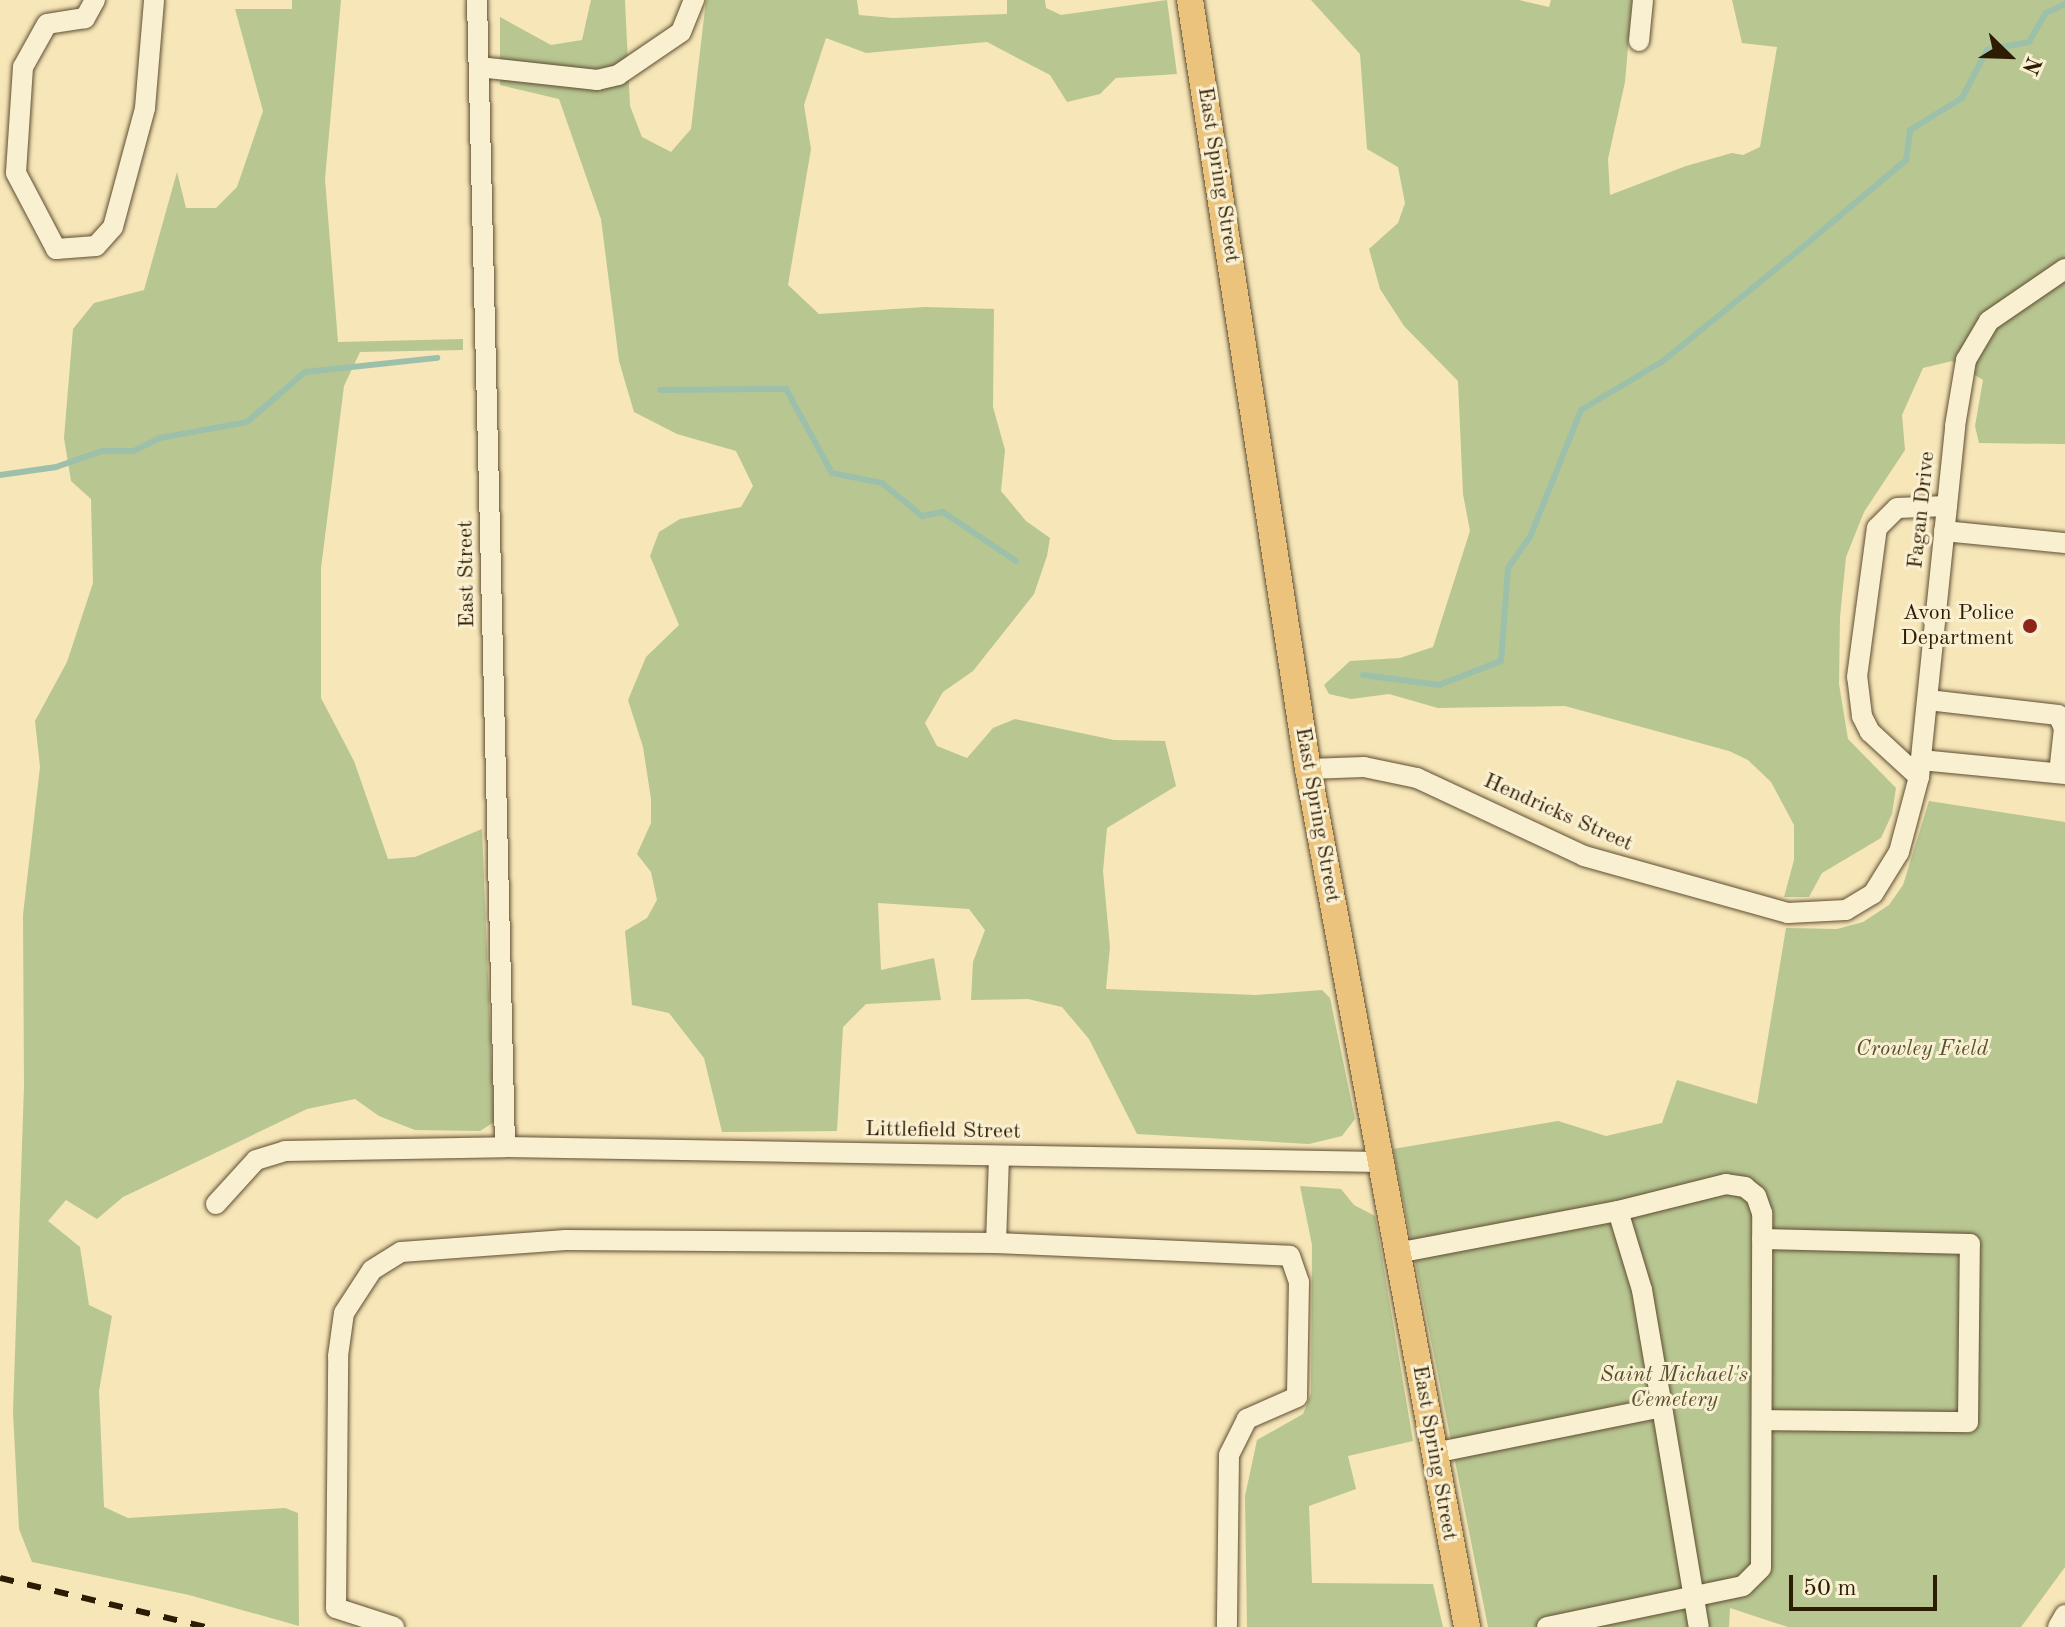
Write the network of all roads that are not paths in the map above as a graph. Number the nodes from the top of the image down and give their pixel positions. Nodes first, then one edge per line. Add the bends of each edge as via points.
1 (95, 0) edge
2 (477, 0) edge
3 (694, 0) edge
4 (1190, 0) edge
5 (1643, 0) edge
6 (149, 1) edge
7 (1639, 41) dead end
8 (479, 67) junction
9 (2065, 269) edge
10 (1947, 506) junction
11 (1944, 531) junction
12 (2065, 543) edge
13 (1928, 700) junction
14 (1308, 769) junction
15 (1920, 769) junction
16 (2062, 774) edge
17 (1788, 913) joint
18 (505, 1147) junction
19 (999, 1157) junction
20 (1380, 1162) junction
21 (216, 1204) dead end
22 (1618, 1211) junction
23 (1762, 1239) junction
24 (996, 1243) junction
25 (1397, 1253) junction
26 (1662, 1407) junction
27 (1762, 1420) junction
28 (1434, 1453) junction
29 (1695, 1597) junction
30 (2065, 1615) edge
31 (1596, 1622) edge
32 (394, 1627) edge
33 (1227, 1627) edge
34 (1467, 1627) edge
35 (1547, 1627) edge
36 (1699, 1627) edge
37 (2058, 1627) edge

1 - 6 street via 85,18 47,24 23,67 16,173 56,249 96,246 113,227 145,108
2 - 8 street, East Street
3 - 8 street via 681,32 618,75 597,80
4 - 14 main road, East Spring Street
5 - 7 street
8 - 18 street, East Street
9 - 10 street, Fagan Drive via 1997,314 1974,340 1960,387
10 - 11 street, Fagan Drive
10 - 15 street via 1897,508 1877,528 1859,663 1858,698 1870,732
11 - 12 street
11 - 13 street, Fagan Drive
13 - 15 street, Fagan Drive
13 - 16 street via 2058,715 2064,728
14 - 17 street, Hendricks Street via 1356,767 1417,778 1584,856
14 - 20 main road, East Spring Street
15 - 16 street
15 - 17 street, Fagan Drive via 1899,852 1879,888 1846,910
18 - 19 street, Littlefield Street
18 - 21 street, Littlefield Street via 285,1151 256,1160
19 - 20 street, Littlefield Street
19 - 24 street
20 - 25 main road, East Spring Street
22 - 23 street via 1737,1184 1760,1202
22 - 25 street
22 - 26 street via 1642,1290
23 - 27 street
23 - 27 street via 1970,1244 1968,1422
24 - 32 street via 566,1240 426,1249 401,1252 381,1262 351,1299 338,1338 336,1608
24 - 33 street via 1294,1259 1299,1282 1297,1397 1247,1419 1229,1455
25 - 28 main road, East Spring Street
26 - 28 street
26 - 29 street
27 - 29 street via 1761,1568 1751,1583
28 - 34 main road, East Spring Street
29 - 31 street
29 - 36 street
30 - 37 street
31 - 35 street

